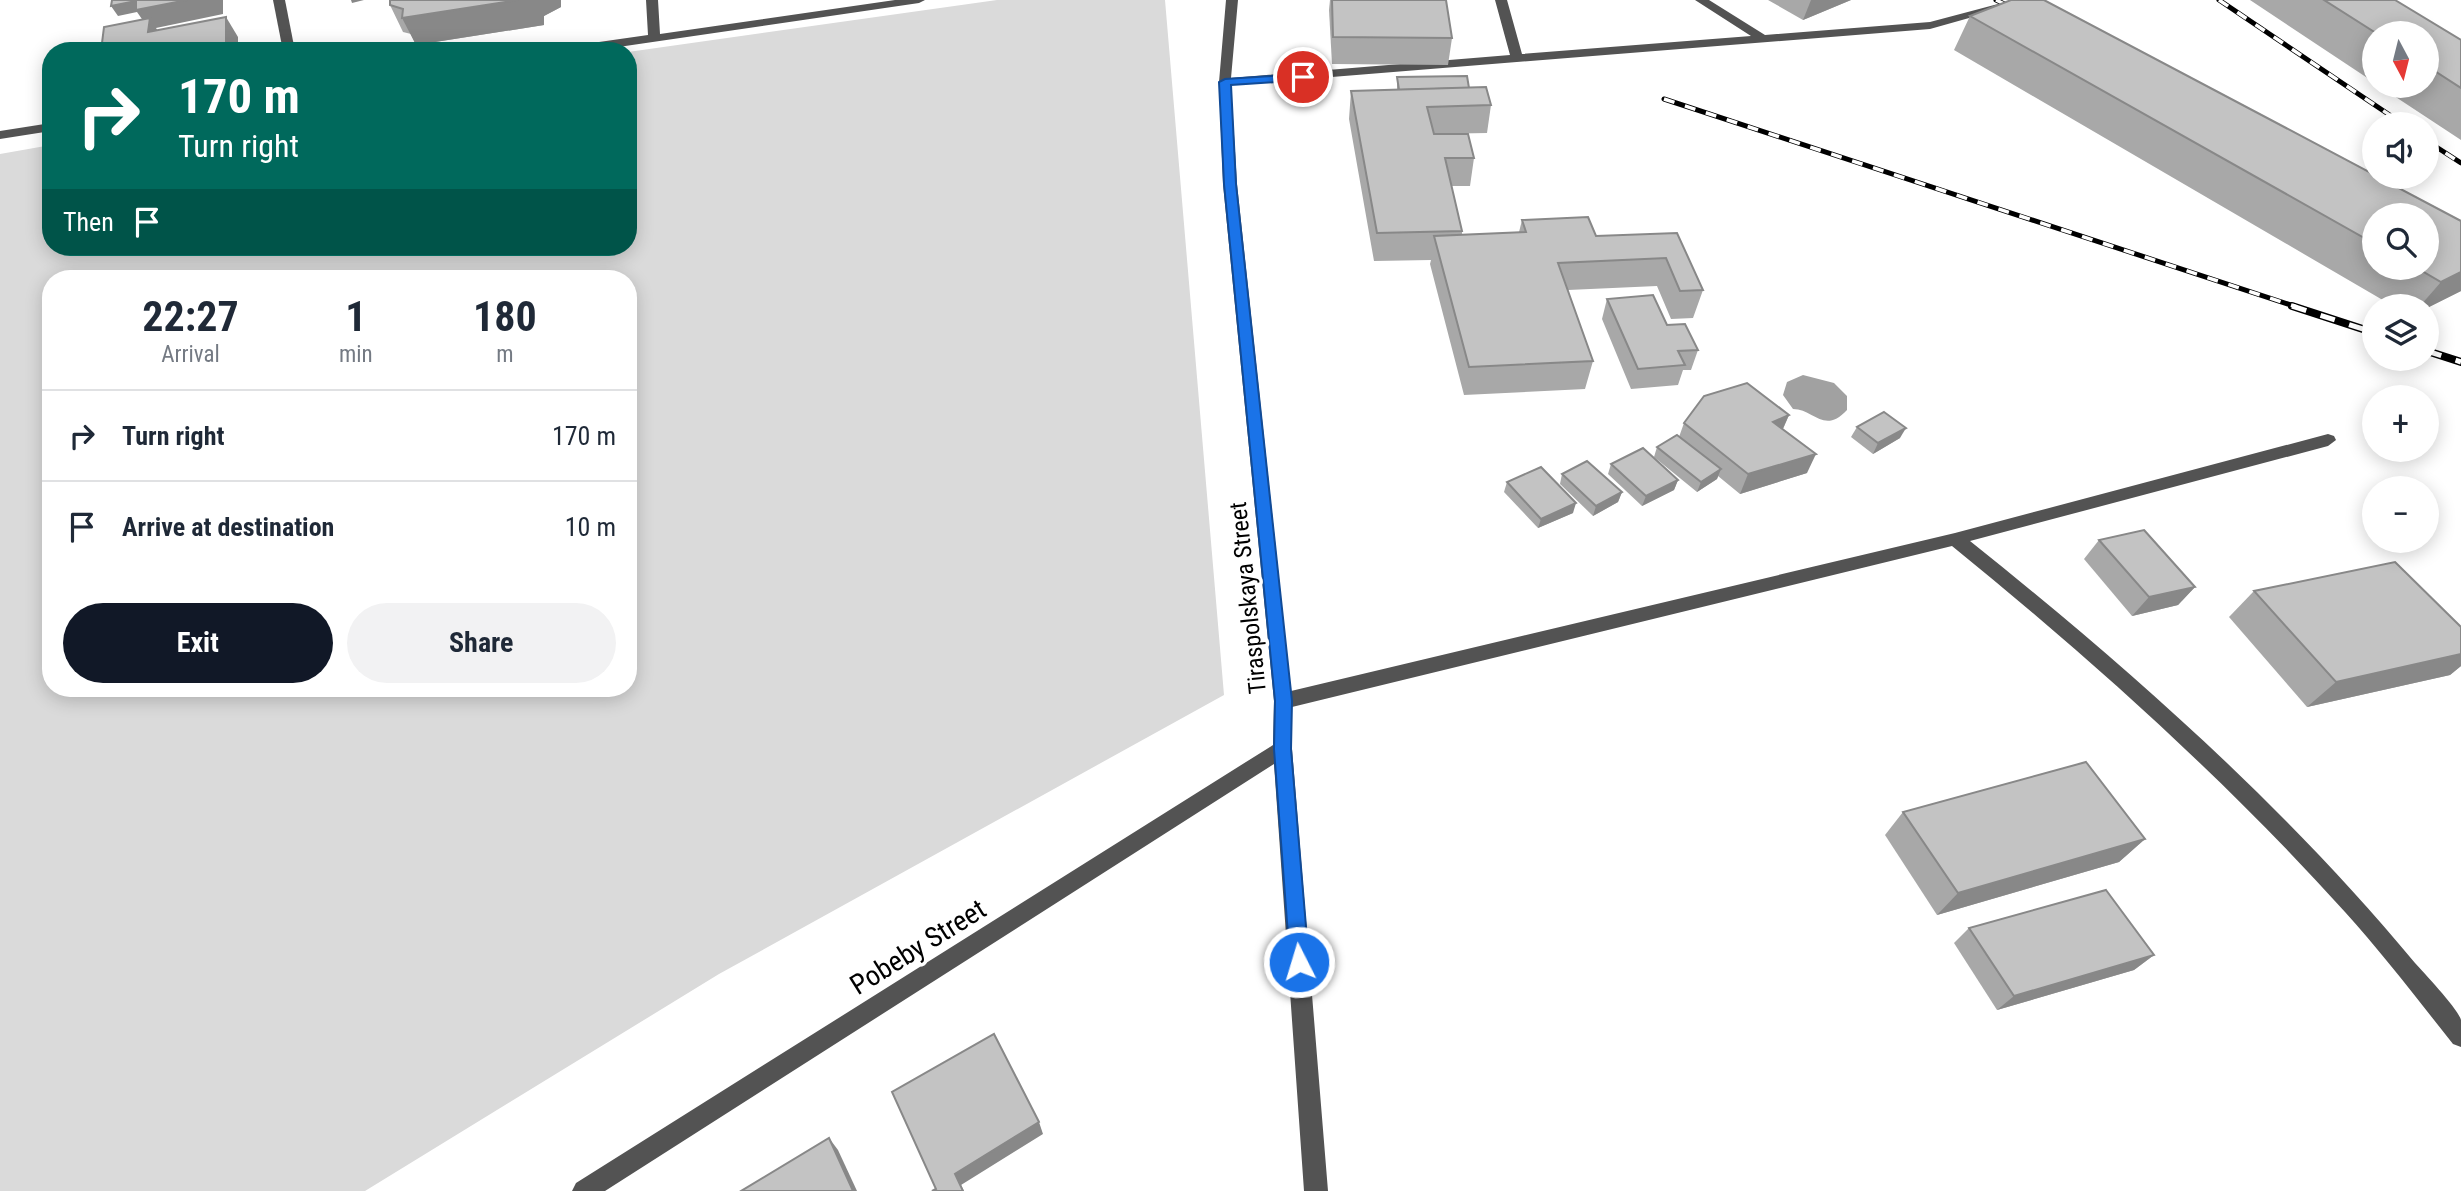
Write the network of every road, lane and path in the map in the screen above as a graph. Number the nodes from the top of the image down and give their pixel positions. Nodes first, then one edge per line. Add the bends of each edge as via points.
1 (279, 0) edge
2 (652, 0) edge
3 (919, 0) edge
4 (1231, 0) edge
5 (1501, 0) edge
6 (1701, 0) edge
7 (2027, 0) edge
8 (654, 38) junction
9 (1764, 39) junction
10 (287, 42) edge
11 (626, 42) edge
12 (1517, 60) junction
13 (1225, 82) junction
14 (42, 128) edge
15 (0, 135) edge
16 (2328, 440) dead end
17 (1955, 539) junction
18 (1283, 701) junction
19 (1282, 749) junction
20 (2461, 1035) edge
21 (584, 1191) edge
22 (1317, 1191) edge

1 - 10 street
2 - 8 street
3 - 8 street
4 - 13 street, Tiraspolskaya Street
5 - 12 street
6 - 9 street
7 - 9 street via 1930,25
8 - 11 street
9 - 12 street
12 - 13 street
13 - 18 street, Tiraspolskaya Street via 1230,184
14 - 15 street
16 - 17 street
17 - 18 street
17 - 20 street via 2040,606 2226,777 2353,906
18 - 19 street, Tiraspolskaya Street
19 - 21 street, Pobeby Street
19 - 22 street, Tiraspolskaya Street

